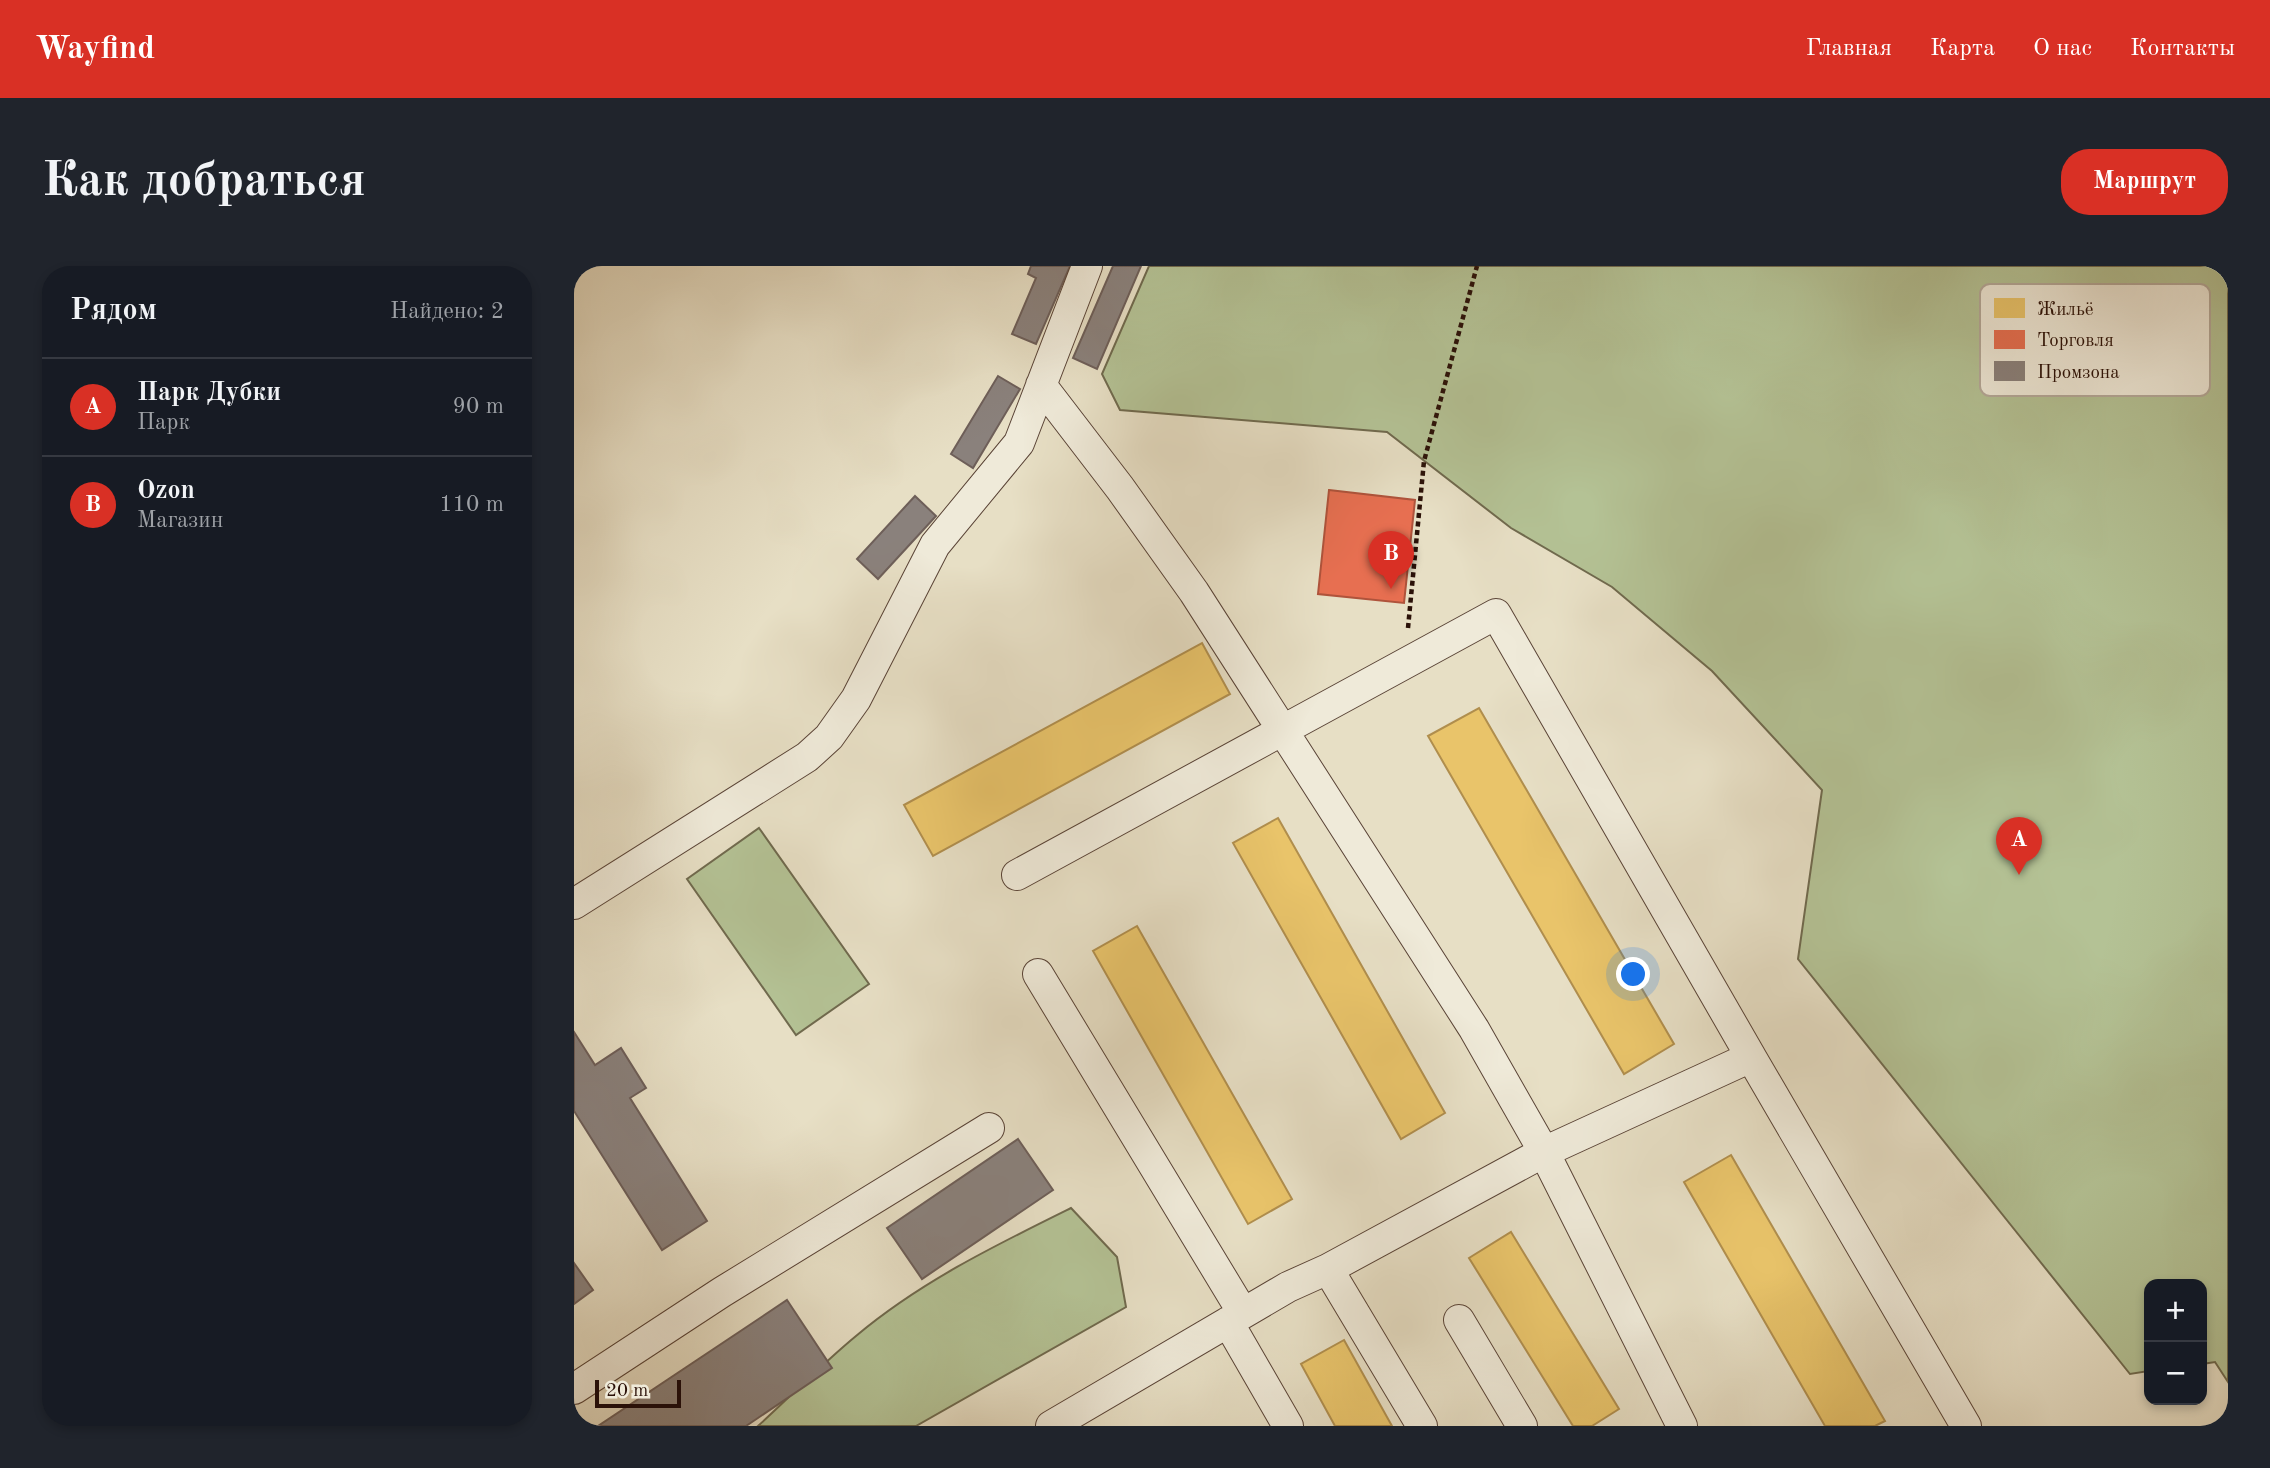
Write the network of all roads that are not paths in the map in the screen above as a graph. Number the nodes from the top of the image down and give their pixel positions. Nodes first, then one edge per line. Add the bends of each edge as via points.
1 (1087, 266) edge
2 (1041, 385) junction
3 (1283, 730) junction
4 (1017, 876) dead end
5 (574, 904) edge
6 (1038, 974) dead end
7 (1751, 1057) junction
8 (989, 1128) dead end
9 (1544, 1152) junction
10 (1328, 1269) junction
11 (1236, 1318) junction
12 (1459, 1320) dead end
13 (574, 1389) edge
14 (1670, 1422) edge
15 (1051, 1426) edge
16 (1288, 1426) edge
17 (1422, 1426) edge
18 (1522, 1426) edge
19 (1966, 1426) edge

1 - 2 street
2 - 3 street via 1194,592
2 - 5 street via 1019,443 935,545 856,699 829,737 807,757
3 - 4 street
3 - 7 street via 1496,614
3 - 9 street via 1474,1029
6 - 11 street
7 - 9 street
7 - 19 street
8 - 13 street
9 - 10 street
9 - 14 street
10 - 11 street
10 - 17 street
11 - 15 street
11 - 16 street
12 - 18 street

